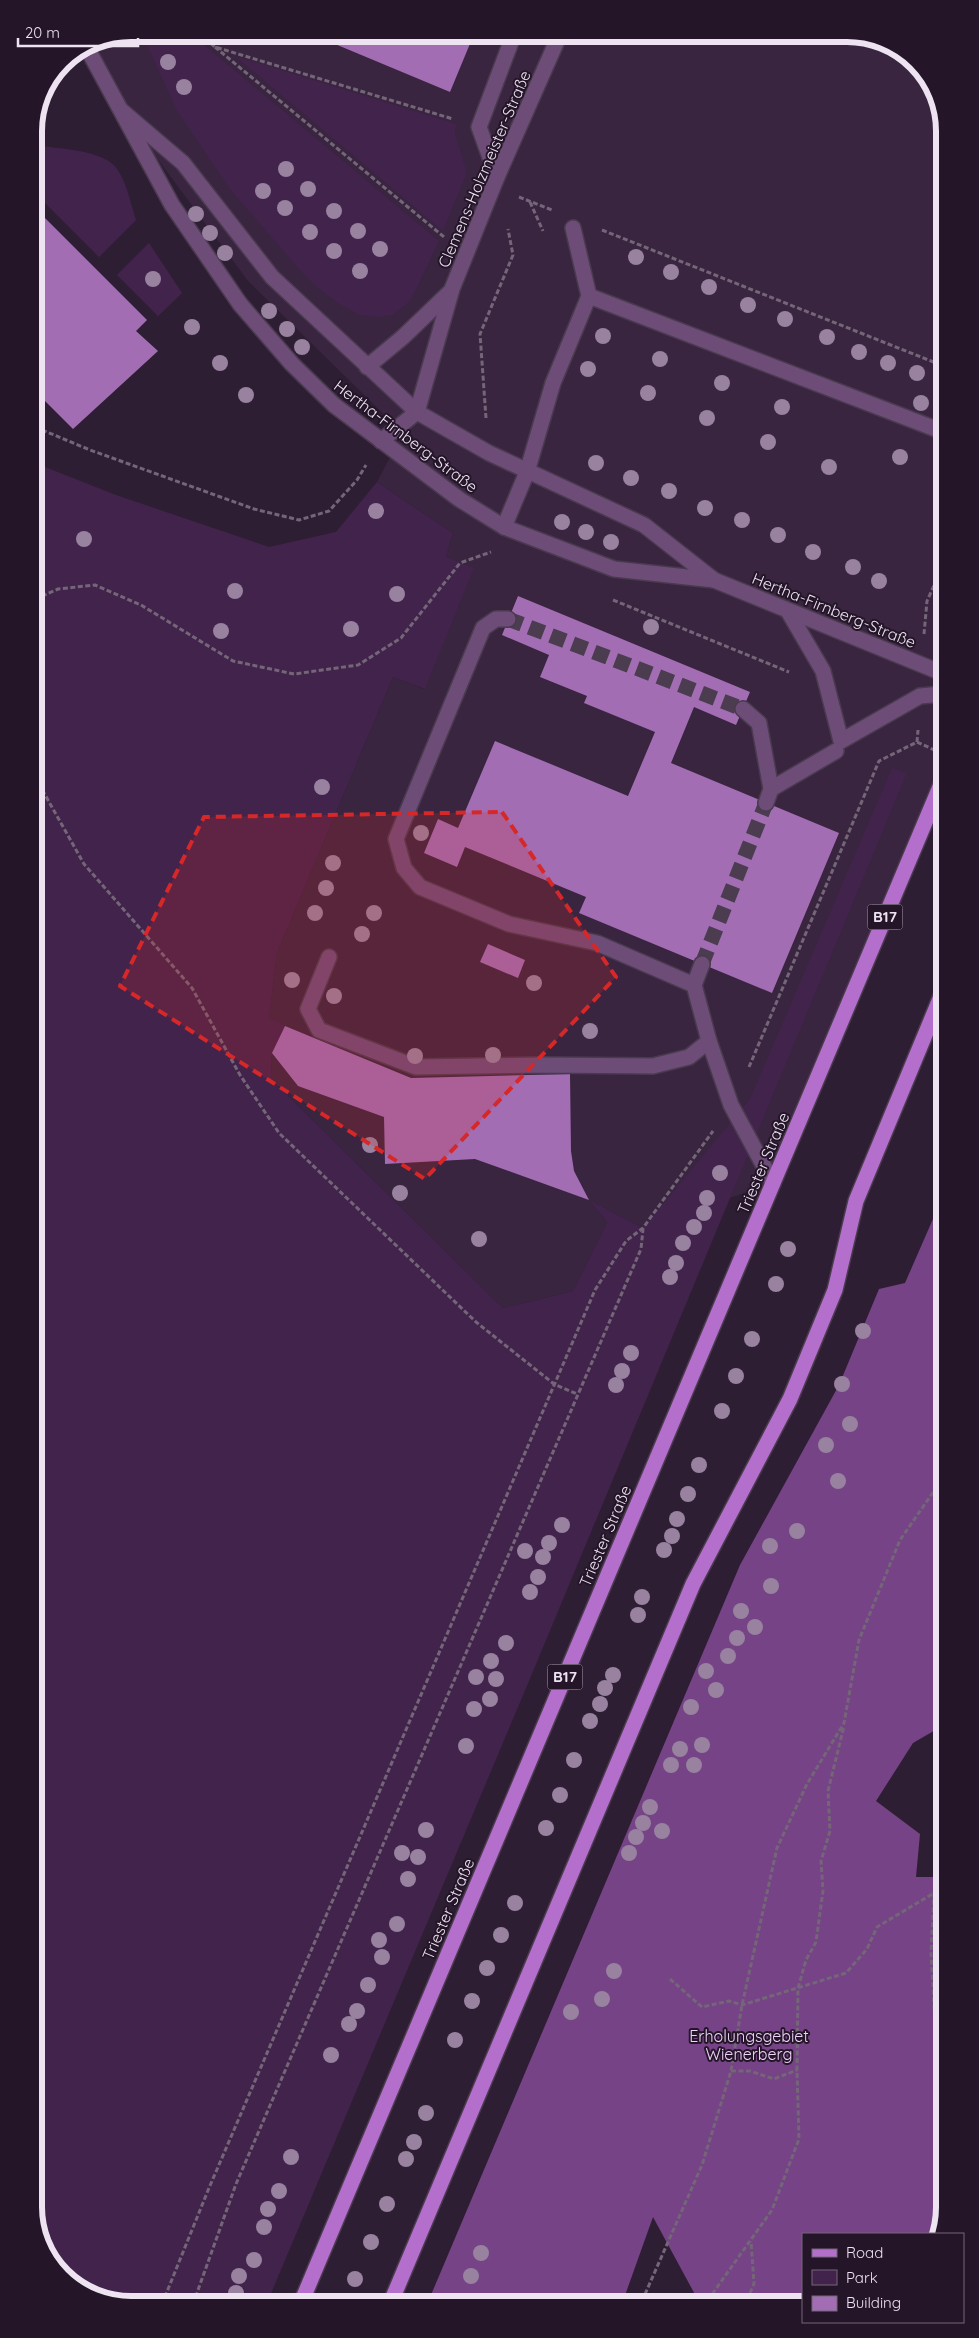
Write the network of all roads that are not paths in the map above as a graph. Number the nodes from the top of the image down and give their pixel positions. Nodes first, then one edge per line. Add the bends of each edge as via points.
1 (511, 43) edge
2 (556, 43) edge
3 (90, 53) edge
4 (122, 111) junction
5 (497, 185) junction
6 (573, 228) dead end
7 (452, 290) junction
8 (589, 296) junction
9 (367, 367) junction
10 (417, 412) junction
11 (936, 429) edge
12 (381, 442) junction
13 (527, 472) junction
14 (504, 528) junction
15 (714, 580) junction
16 (788, 612) junction
17 (508, 619) tunnel mouth
18 (936, 671) edge
19 (936, 695) edge
20 (743, 709) tunnel mouth
21 (838, 746) junction
22 (936, 796) edge
23 (329, 958) dead end
24 (702, 964) tunnel mouth
25 (694, 985) junction
26 (936, 1009) edge
27 (709, 1041) junction
28 (773, 1183) junction
29 (304, 2295) edge
30 (393, 2295) edge

1 - 5 street via 479,127
2 - 5 street, Clemens-Holzmeister-Straße
3 - 4 street, Hertha-Firnberg-Straße
4 - 9 street, Hertha-Firnberg-Straße via 183,163 272,277
4 - 12 street, Hertha-Firnberg-Straße via 172,205 240,304 334,406
5 - 7 street, Clemens-Holzmeister-Straße
6 - 8 street
7 - 9 street, Clemens-Holzmeister-Straße via 403,338
7 - 10 street, Clemens-Holzmeister-Straße
8 - 11 street
8 - 13 street via 553,383
9 - 10 street, Hertha-Firnberg-Straße
10 - 12 street
10 - 13 street, Hertha-Firnberg-Straße
12 - 14 street, Hertha-Firnberg-Straße via 459,500
13 - 14 street
13 - 15 street, Hertha-Firnberg-Straße via 644,526
14 - 15 street, Hertha-Firnberg-Straße via 614,569
15 - 16 street, Hertha-Firnberg-Straße
16 - 18 street, Hertha-Firnberg-Straße
16 - 21 street via 823,672
17 - 25 street via 496,619 484,628 396,839 404,868 420,888 509,924 597,944
19 - 21 street via 920,696
20 - 21 street via 759,724 768,796
22 - 28 main road, Triester Straße / B17
23 - 27 street via 308,1010 319,1030 416,1068 653,1066 689,1057
24 - 25 street
25 - 27 street
26 - 30 main road via 856,1202 835,1290 790,1399 693,1584
27 - 28 street via 731,1106
28 - 29 main road, Triester Straße / B17

